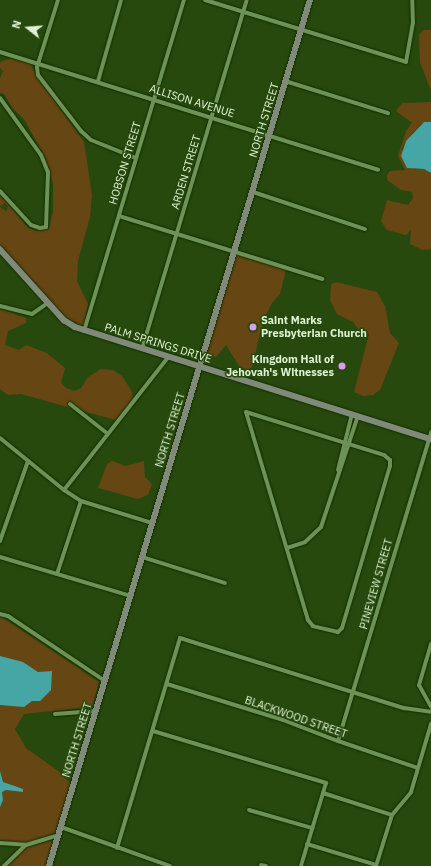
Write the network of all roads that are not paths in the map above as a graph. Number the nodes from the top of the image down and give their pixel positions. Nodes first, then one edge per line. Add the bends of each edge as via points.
1 (58, 0) edge
2 (121, 0) edge
3 (184, 0) edge
4 (205, 0) edge
5 (247, 0) edge
6 (310, 0) edge
7 (412, 0) edge
8 (244, 12) junction
9 (301, 29) junction
10 (0, 52) edge
11 (38, 64) junction
12 (98, 81) junction
13 (285, 82) junction
14 (0, 98) edge
15 (154, 99) junction
16 (388, 113) dead end
17 (212, 116) junction
18 (270, 134) junction
19 (136, 158) junction
20 (378, 170) dead end
21 (0, 191) edge
22 (253, 192) junction
23 (119, 216) junction
24 (365, 229) dead end
25 (177, 233) junction
26 (0, 249) edge
27 (235, 250) junction
28 (322, 279) dead end
29 (48, 303) junction
30 (0, 306) edge
31 (84, 331) junction
32 (142, 348) junction
33 (169, 356) junction
34 (200, 366) junction
35 (70, 404) dead end
36 (355, 415) junction
37 (431, 432) edge
38 (108, 434) junction
39 (0, 438) edge
40 (430, 439) edge
41 (344, 443) junction
42 (350, 444) junction
43 (28, 461) junction
44 (338, 472) junction
45 (64, 490) junction
46 (82, 501) junction
47 (152, 523) junction
48 (0, 541) edge
49 (287, 548) junction
50 (0, 557) edge
51 (142, 557) junction
52 (57, 574) junction
53 (225, 583) dead end
54 (130, 596) junction
55 (0, 614) edge
56 (431, 644) edge
57 (105, 681) junction
58 (167, 684) junction
59 (354, 692) junction
60 (431, 706) edge
61 (96, 711) junction
62 (431, 712) edge
63 (55, 714) dead end
64 (431, 724) edge
65 (153, 731) junction
66 (338, 741) junction
67 (418, 768) junction
68 (323, 793) junction
69 (249, 810) dead end
70 (392, 814) junction
71 (61, 828) junction
72 (312, 828) junction
73 (58, 835) junction
74 (0, 843) edge
75 (307, 844) junction
76 (26, 845) junction
77 (118, 848) junction
78 (4, 866) edge
79 (49, 866) edge
80 (170, 866) edge
81 (300, 866) edge
82 (376, 866) edge

1 - 11 street
2 - 12 street
3 - 15 street, HOBSON STREET
4 - 8 street
5 - 8 street, ARDEN STREET
6 - 9 street, NORTH STREET
7 - 9 street via 412,24 406,62
8 - 9 street
8 - 17 street, ARDEN STREET
9 - 13 street, NORTH STREET
10 - 11 street, ALLISON AVENUE
11 - 12 street, ALLISON AVENUE
11 - 19 street via 38,75 81,131 97,143
12 - 15 street, ALLISON AVENUE
13 - 16 street
13 - 18 street, NORTH STREET
14 - 21 street via 41,155 48,172 47,224 44,228 36,228
15 - 17 street, ALLISON AVENUE
15 - 19 street, HOBSON STREET
17 - 18 street, ALLISON AVENUE
17 - 25 street, ARDEN STREET
18 - 20 street, ALLISON AVENUE
18 - 22 street, NORTH STREET
19 - 23 street, HOBSON STREET
22 - 24 street
22 - 27 street, NORTH STREET
23 - 25 street
23 - 31 street, HOBSON STREET
25 - 27 street
25 - 32 street, ARDEN STREET
26 - 29 street, PALM SPRINGS DRIVE
27 - 28 street
27 - 34 street, NORTH STREET
29 - 30 street via 32,314
29 - 31 street, PALM SPRINGS DRIVE via 68,323
31 - 32 street, PALM SPRINGS DRIVE
32 - 33 street, PALM SPRINGS DRIVE
33 - 34 street, PALM SPRINGS DRIVE
33 - 38 street
34 - 36 street, PALM SPRINGS DRIVE
34 - 47 street, NORTH STREET
35 - 38 street
36 - 40 street, PALM SPRINGS DRIVE
36 - 41 street
36 - 42 street
37 - 40 street, PINEVIEW STREET
38 - 45 street
39 - 43 street
40 - 59 street, PINEVIEW STREET
41 - 42 street
41 - 44 street
41 - 49 street via 246,412
42 - 44 street
42 - 49 street via 384,455 390,460 390,466 338,632 311,624
43 - 45 street
43 - 48 street
44 - 49 street via 321,526 305,542
45 - 46 street
46 - 47 street
46 - 52 street
47 - 51 street, NORTH STREET
50 - 52 street
51 - 53 street
51 - 54 street, NORTH STREET
52 - 54 street
54 - 57 street, NORTH STREET
55 - 57 street via 8,616
56 - 60 street via 419,685
57 - 61 street, NORTH STREET
58 - 59 street via 180,638
58 - 65 street
58 - 66 street, BLACKWOOD STREET via 283,720
59 - 62 street via 404,708
59 - 66 street, PINEVIEW STREET
61 - 63 street
61 - 71 street, NORTH STREET
64 - 67 street
65 - 68 street via 326,783
65 - 77 street
66 - 67 street, BLACKWOOD STREET
67 - 70 street via 411,792
68 - 70 street
68 - 72 street
69 - 72 street
70 - 82 street
71 - 73 street, NORTH STREET
71 - 77 street
72 - 75 street
73 - 76 street
73 - 79 street, NORTH STREET
74 - 76 street
75 - 81 street
75 - 82 street
76 - 78 street
77 - 80 street

